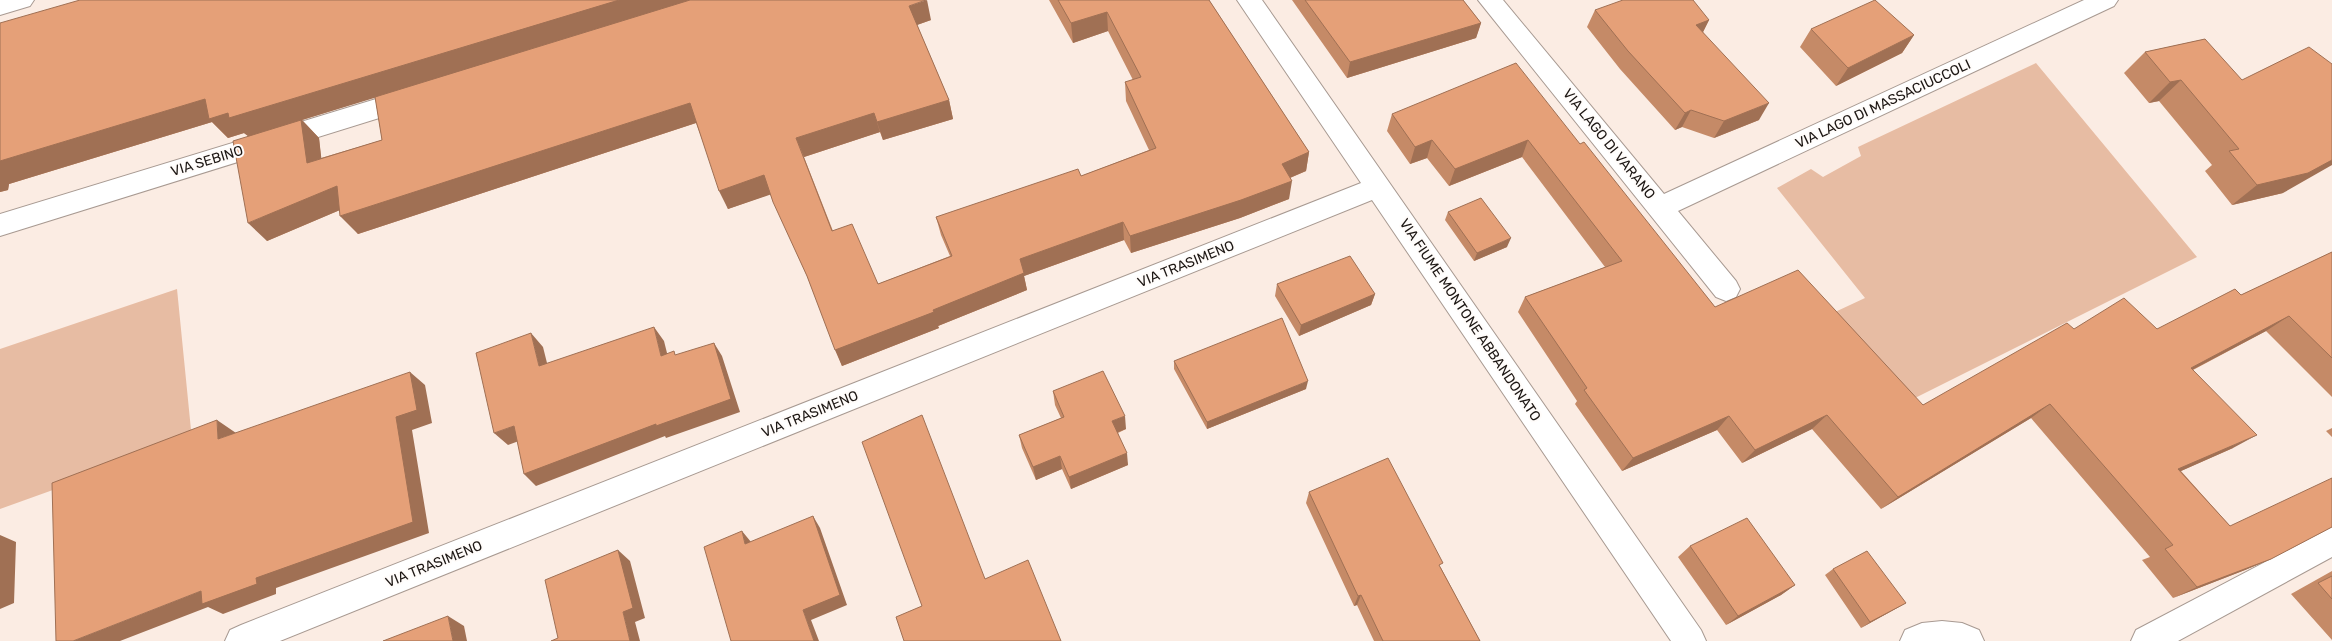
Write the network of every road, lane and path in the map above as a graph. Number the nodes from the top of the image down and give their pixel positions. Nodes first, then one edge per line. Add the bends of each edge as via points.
1 (22, 0) edge
2 (1249, 0) edge
3 (1490, 0) edge
4 (2106, 0) edge
5 (0, 6) edge
6 (436, 91) edge
7 (1378, 187) junction
8 (1660, 208) junction
9 (0, 225) edge
10 (1726, 289) dead end
11 (2332, 541) edge
12 (241, 641) edge
13 (1690, 641) edge
14 (1916, 641) edge
15 (1968, 641) edge
16 (2148, 641) edge

1 - 5 street
2 - 7 street, VIA FIUME MONTONE ABBANDONATO
3 - 8 street, VIA LAGO DI VARANO
4 - 8 street, VIA LAGO DI MASSACIUCCOLI
6 - 9 street, VIA SEBINO
7 - 12 street, VIA TRASIMENO
7 - 13 street, VIA FIUME MONTONE ABBANDONATO
8 - 10 street, VIA LAGO DI VARANO
11 - 16 street
14 - 15 street via 1956,636

